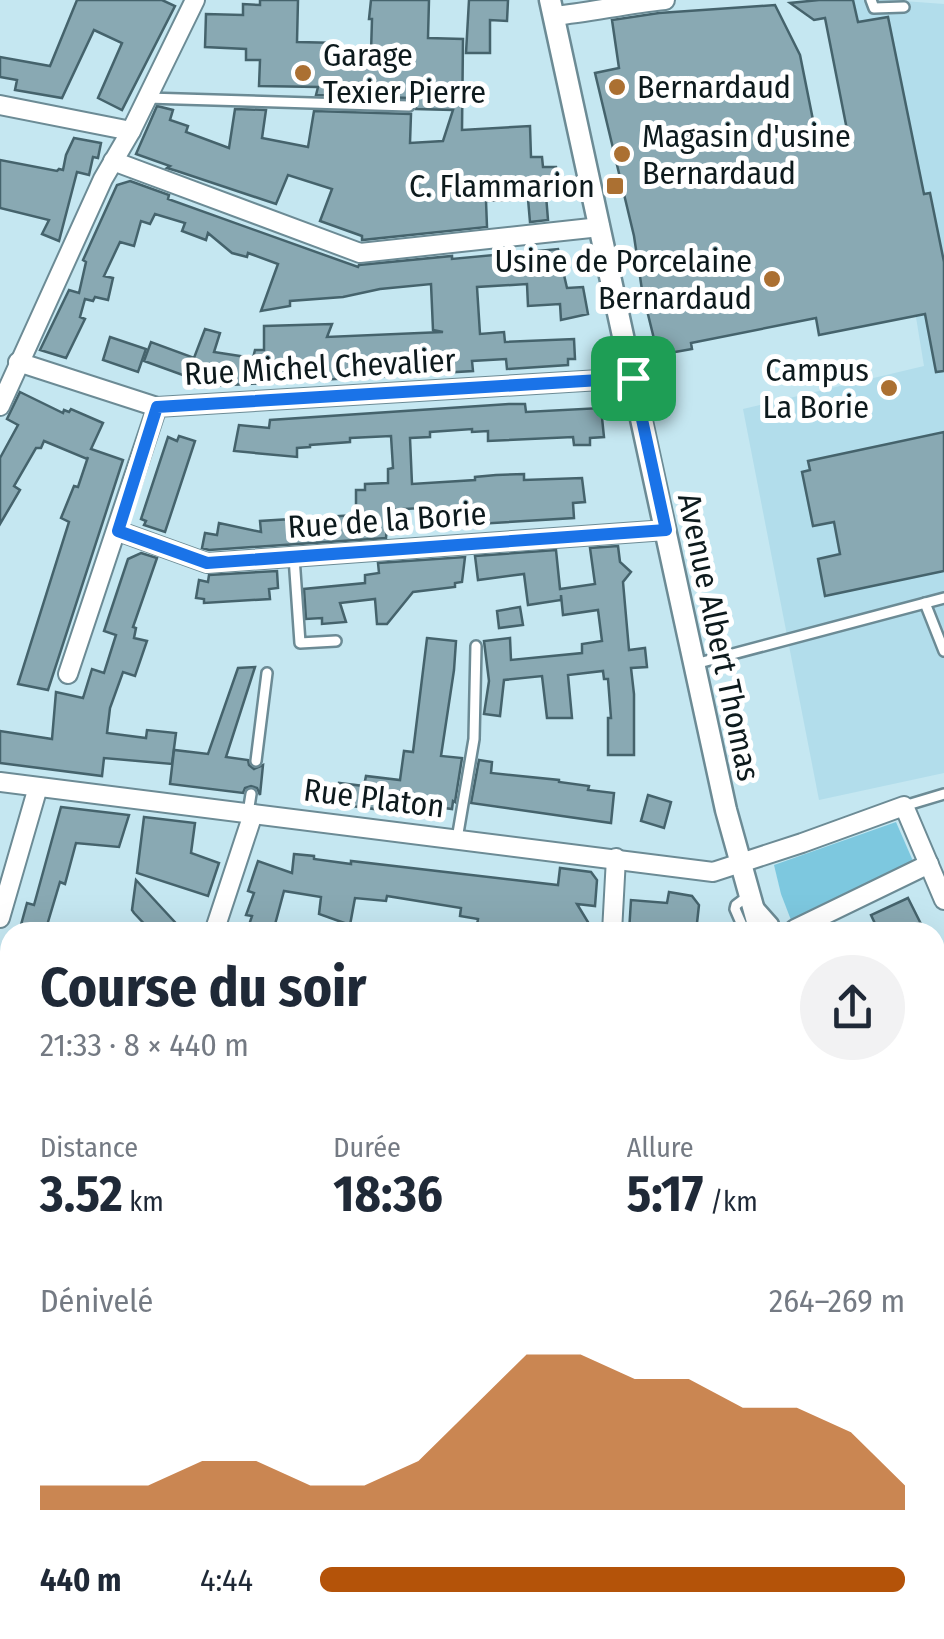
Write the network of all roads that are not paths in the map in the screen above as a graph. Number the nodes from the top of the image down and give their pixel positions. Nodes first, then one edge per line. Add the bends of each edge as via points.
1 (195, 0) edge
2 (665, 0) edge
3 (871, 0) edge
4 (904, 7) dead end
5 (552, 8) edge
6 (147, 98) junction
7 (0, 105) edge
8 (409, 106) dead end
9 (131, 131) junction
10 (114, 160) junction
11 (600, 227) junction
12 (18, 362) junction
13 (633, 378) junction
14 (0, 406) edge
15 (157, 407) junction
16 (666, 530) junction
17 (118, 531) junction
18 (294, 557) junction
19 (944, 598) edge
20 (925, 603) junction
21 (336, 641) dead end
22 (476, 646) dead end
23 (944, 650) edge
24 (694, 664) junction
25 (266, 673) dead end
26 (68, 674) dead end
27 (256, 761) dead end
28 (0, 782) edge
29 (38, 787) junction
30 (944, 794) edge
31 (904, 806) junction
32 (251, 807) junction
33 (457, 839) junction
34 (616, 858) junction
35 (740, 864) junction
36 (929, 864) junction
37 (749, 895) junction
38 (944, 900) edge
39 (0, 918) edge
40 (217, 922) edge
41 (611, 922) edge
42 (741, 922) edge
43 (757, 922) edge
44 (772, 922) edge
45 (805, 922) edge

1 - 6 street
2 - 5 street via 588,12
3 - 4 lane via 874,8
5 - 11 street, Avenue Albert Thomas
6 - 8 lane
6 - 9 street
7 - 9 street
9 - 10 street
10 - 11 street via 360,253
10 - 12 street
11 - 13 street, Avenue Albert Thomas
12 - 14 street
12 - 15 street, Rue Michel Chevalier
13 - 15 street, Rue Michel Chevalier
13 - 16 street, Avenue Albert Thomas
15 - 17 street
16 - 18 street, Rue de la Borie
16 - 24 street, Avenue Albert Thomas
17 - 18 street, Rue de la Borie via 207,563
17 - 26 street
18 - 21 lane via 300,643
19 - 20 lane
20 - 23 lane
20 - 24 lane
22 - 33 lane via 474,739
24 - 35 street, Avenue Albert Thomas
25 - 27 lane
28 - 29 street, Rue Platon
29 - 32 street, Rue Platon
29 - 39 street
30 - 31 lane
31 - 35 street, Rue Platon
31 - 36 street
32 - 33 street, Rue Platon
32 - 40 street
33 - 34 street, Rue Platon
34 - 35 street, Rue Platon via 713,872
34 - 41 street
35 - 37 street, Avenue Albert Thomas
36 - 38 street
36 - 45 street
37 - 42 lane via 736,905
37 - 43 street, Avenue Albert Thomas
37 - 44 lane

